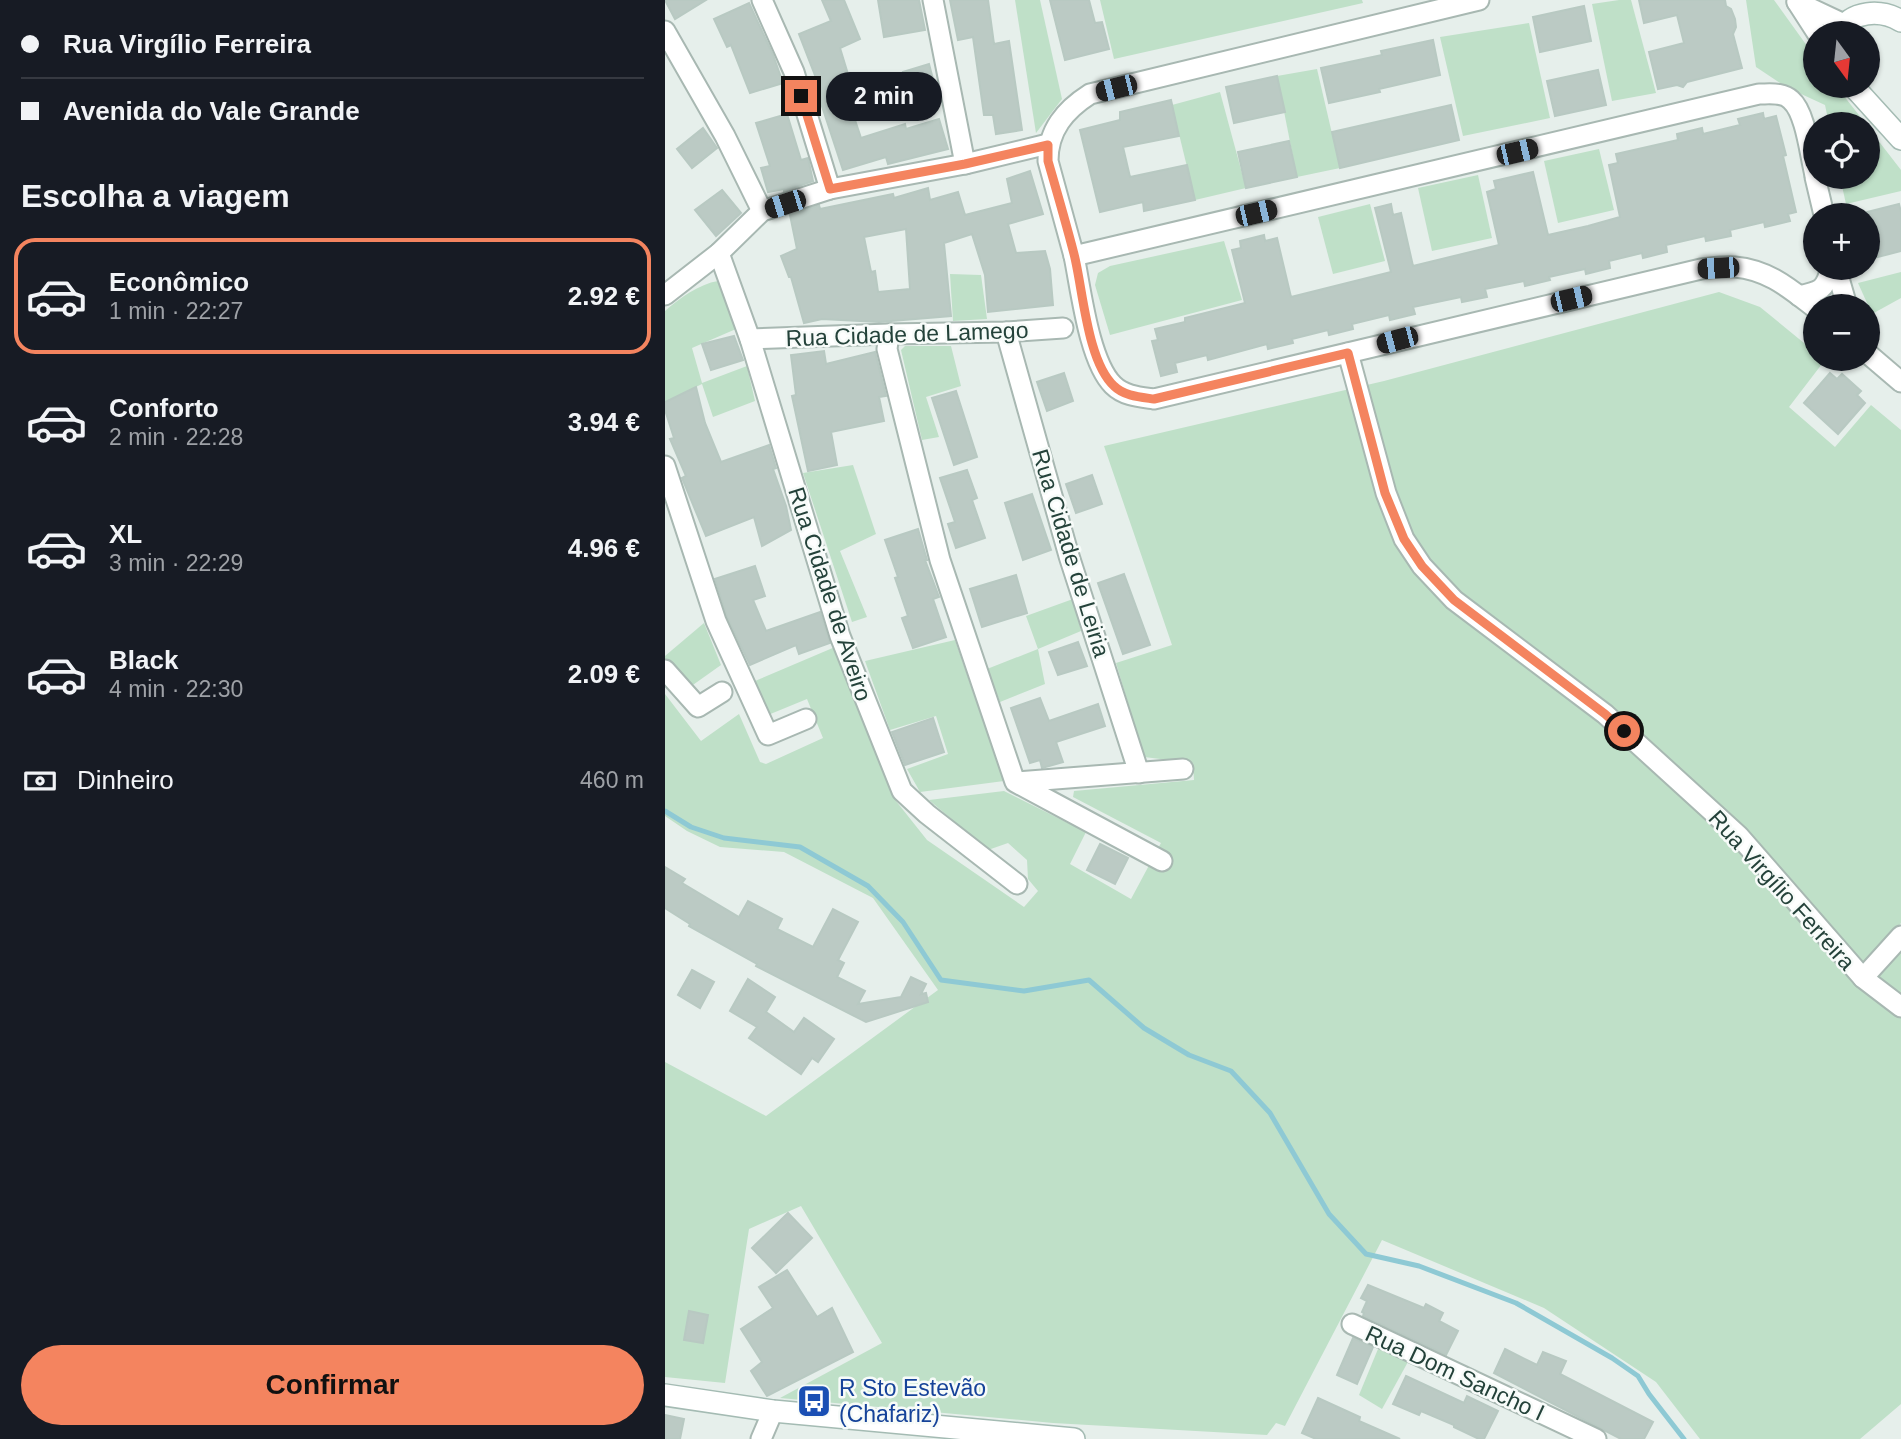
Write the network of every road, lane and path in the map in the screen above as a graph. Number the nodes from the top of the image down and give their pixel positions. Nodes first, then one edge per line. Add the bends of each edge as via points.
1 (762, 0) edge
2 (933, 0) edge
3 (1479, 0) edge
4 (1890, 0) edge
5 (1796, 1) edge
6 (1848, 19) edge
7 (1901, 20) edge
8 (1809, 21) edge
9 (665, 31) edge
10 (1864, 98) edge
11 (1803, 122) edge
12 (1901, 139) edge
13 (1048, 145) junction
14 (965, 164) junction
15 (830, 189) junction
16 (762, 211) junction
17 (719, 253) junction
18 (1074, 256) junction
19 (1828, 280) edge
20 (666, 293) edge
21 (1799, 296) junction
22 (1803, 299) edge
23 (1063, 328) dead end
24 (1006, 332) junction
25 (889, 334) junction
26 (750, 339) junction
27 (1348, 353) junction
28 (1880, 363) edge
29 (1901, 382) edge
30 (665, 466) edge
31 (665, 670) edge
32 (722, 692) dead end
33 (806, 719) dead end
34 (1183, 769) dead end
35 (1139, 773) junction
36 (1015, 782) junction
37 (1162, 861) dead end
38 (1017, 884) dead end
39 (1901, 936) edge
40 (1863, 978) junction
41 (1901, 1007) edge
42 (1352, 1324) dead end
43 (665, 1395) edge
44 (773, 1411) junction
45 (761, 1439) edge
46 (1074, 1439) edge
47 (1596, 1439) edge

1 - 15 street via 794,72
2 - 14 street
3 - 13 street via 1090,94 1072,106
4 - 7 street
5 - 6 street
5 - 8 street
6 - 7 street via 1880,13
9 - 16 street
10 - 12 street
11 - 18 street via 1791,99 1759,94
13 - 14 street
13 - 18 street via 1048,161
14 - 15 street
15 - 16 street
16 - 17 street
17 - 20 street
17 - 26 street, Rua Cidade de Aveiro
18 - 27 street via 1100,368 1114,387 1131,395 1154,399
19 - 21 street via 1818,292
21 - 22 street
21 - 27 street via 1781,281 1756,272 1735,267 1701,269
23 - 24 street, Rua Cidade de Lamego
24 - 25 street, Rua Cidade de Lamego
24 - 35 street, Rua Cidade de Leiria via 1069,556
25 - 26 street, Rua Cidade de Lamego
25 - 36 street via 887,349 940,560
26 - 38 street, Rua Cidade de Aveiro via 840,636 902,791
27 - 40 street, Rua Virgílio Ferreira via 1385,493 1404,539 1422,566 1454,600 1605,714 1739,836
28 - 29 street
30 - 33 street via 716,621 768,735
31 - 32 street via 698,708
34 - 35 street
35 - 36 street
36 - 37 street
39 - 40 street
40 - 41 street, Rua Virgílio Ferreira
42 - 47 street, Rua Dom Sancho I
43 - 44 street
44 - 45 street
44 - 46 street

